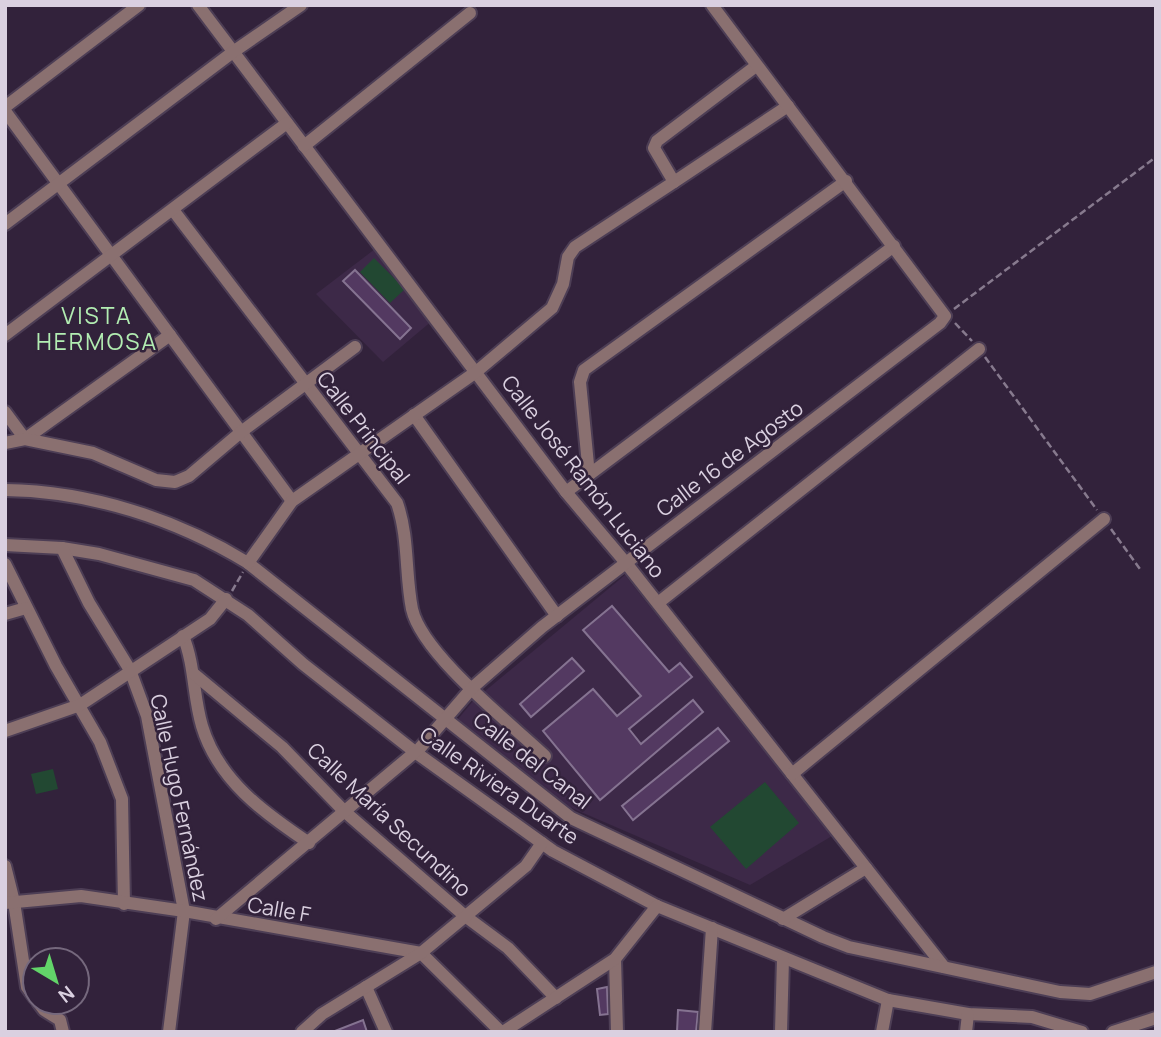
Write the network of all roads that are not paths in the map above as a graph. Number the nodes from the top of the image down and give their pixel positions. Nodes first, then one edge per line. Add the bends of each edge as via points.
1 (139, 5) edge
2 (198, 5) edge
3 (301, 5) edge
4 (712, 5) edge
5 (470, 13) dead end
6 (233, 52) junction
7 (756, 65) junction
8 (788, 106) junction
9 (5, 109) edge
10 (287, 123) junction
11 (304, 146) junction
12 (846, 181) junction
13 (61, 183) junction
14 (674, 183) junction
15 (173, 210) junction
16 (5, 224) edge
17 (894, 246) junction
18 (114, 255) junction
19 (5, 335) edge
20 (170, 335) junction
21 (355, 347) dead end
22 (979, 349) road end
23 (476, 372) junction
24 (306, 386) junction
25 (5, 412) edge
26 (414, 415) junction
27 (241, 432) junction
28 (25, 439) junction
29 (5, 443) edge
30 (362, 454) junction
31 (589, 475) junction
32 (5, 490) edge
33 (566, 492) junction
34 (292, 501) junction
35 (1104, 519) road end
36 (5, 545) edge
37 (62, 548) junction
38 (626, 563) junction
39 (5, 564) edge
40 (247, 565) junction
41 (228, 596) junction
42 (658, 603) junction
43 (26, 608) junction
44 (5, 614) edge
45 (557, 616) junction
46 (183, 636) junction
47 (130, 670) junction
48 (194, 674) junction
49 (472, 688) junction
50 (80, 705) junction
51 (443, 720) junction
52 (5, 731) edge
53 (417, 750) junction
54 (545, 756) dead end
55 (792, 774) junction
56 (344, 811) junction
57 (309, 843) junction
58 (542, 843) junction
59 (5, 866) edge
60 (866, 868) junction
61 (10, 902) edge
62 (124, 904) junction
63 (657, 906) junction
64 (184, 911) junction
65 (465, 916) junction
66 (216, 919) junction
67 (783, 919) junction
68 (712, 928) junction
69 (421, 953) junction
70 (21, 957) edge
71 (615, 959) junction
72 (783, 959) junction
73 (944, 967) junction
74 (1156, 972) edge
75 (366, 987) junction
76 (556, 998) junction
77 (888, 1000) junction
78 (968, 1014) junction
79 (54, 1016) edge
80 (1156, 1017) edge
81 (1077, 1031) edge
82 (63, 1032) edge
83 (169, 1032) edge
84 (302, 1032) edge
85 (386, 1032) edge
86 (502, 1032) edge
87 (617, 1032) edge
88 (705, 1032) edge
89 (781, 1032) edge
90 (883, 1032) edge
91 (966, 1032) edge
92 (1113, 1032) edge

1 - 9 street
2 - 6 street, Calle José Ramón Luciano
3 - 6 street
4 - 7 street
5 - 11 street
6 - 10 street, Calle José Ramón Luciano
6 - 13 street
7 - 8 street
7 - 14 street via 657,141 654,148
8 - 12 street
8 - 14 street
9 - 13 street
10 - 11 street, Calle José Ramón Luciano
10 - 15 street
11 - 23 street, Calle José Ramón Luciano
12 - 17 street
12 - 31 street via 584,370 580,382
13 - 16 street
13 - 18 street
14 - 23 street via 575,247 552,308
15 - 18 street
15 - 24 street, Calle Principal
17 - 31 street
17 - 38 street, Calle 16 de Agosto via 945,316 940,323
18 - 19 street
18 - 20 street
20 - 27 street
20 - 28 street
21 - 24 street
22 - 42 street
23 - 26 street
23 - 33 street, Calle José Ramón Luciano
24 - 27 street
24 - 30 street, Calle Principal
25 - 28 street
26 - 30 street
26 - 45 street
27 - 28 street via 189,476 175,482 156,480 93,453
27 - 34 street
28 - 29 street
30 - 34 street
30 - 49 street, Calle Principal via 397,503 404,523 413,612 442,658
31 - 33 street
32 - 40 street, Calle del Canal via 75,494 212,540
33 - 38 street, Calle José Ramón Luciano
34 - 40 street
35 - 55 street
36 - 37 street, Calle Riviera Duarte
37 - 41 street, Calle Riviera Duarte via 177,574
37 - 47 street, Calle Hugo Fernández
38 - 42 street, Calle José Ramón Luciano
38 - 45 street, Calle 16 de Agosto
39 - 43 street
40 - 51 street, Calle del Canal
41 - 46 street via 210,619
41 - 53 street, Calle Riviera Duarte
42 - 55 street, Calle José Ramón Luciano
43 - 44 street
43 - 50 street
45 - 49 street, Calle 16 de Agosto
46 - 47 street
46 - 48 street
47 - 50 street
47 - 64 street, Calle Hugo Fernández via 147,716
48 - 56 street, Calle María Secundino via 282,747
48 - 57 street via 202,725 218,764 263,812
49 - 51 street, Calle 16 de Agosto
49 - 54 street, Calle Principal
50 - 52 street
50 - 62 street via 122,799
51 - 53 street, Calle 16 de Agosto
51 - 67 street, Calle del Canal via 571,818
53 - 56 street, Calle 16 de Agosto
53 - 58 street, Calle Riviera Duarte
55 - 60 street, Calle José Ramón Luciano
56 - 57 street, Calle 16 de Agosto
56 - 65 street, Calle María Secundino
57 - 66 street, Calle 16 de Agosto
58 - 63 street, Calle Riviera Duarte
58 - 65 street via 526,866
59 - 61 street
60 - 67 street
60 - 73 street, Calle José Ramón Luciano
61 - 62 street, Calle F via 81,896
61 - 70 street
62 - 64 street, Calle F
63 - 68 street, Calle Riviera Duarte
63 - 71 street
64 - 66 street, Calle F
64 - 83 street, Calle Hugo Fernández
65 - 69 street
65 - 76 street, Calle María Secundino via 508,948
66 - 69 street, Calle F
67 - 73 street, Calle del Canal via 849,947
68 - 72 street, Calle Riviera Duarte
68 - 88 street
69 - 75 street
69 - 86 street
71 - 76 street
71 - 87 street
72 - 77 street, Calle Riviera Duarte
72 - 89 street
73 - 74 street, Calle del Canal via 1090,994
75 - 84 street via 321,1014
75 - 85 street
76 - 86 street
77 - 78 street, Calle Riviera Duarte
77 - 90 street
78 - 81 street, Calle Riviera Duarte via 1032,1017
78 - 91 street
79 - 82 street
80 - 92 street

